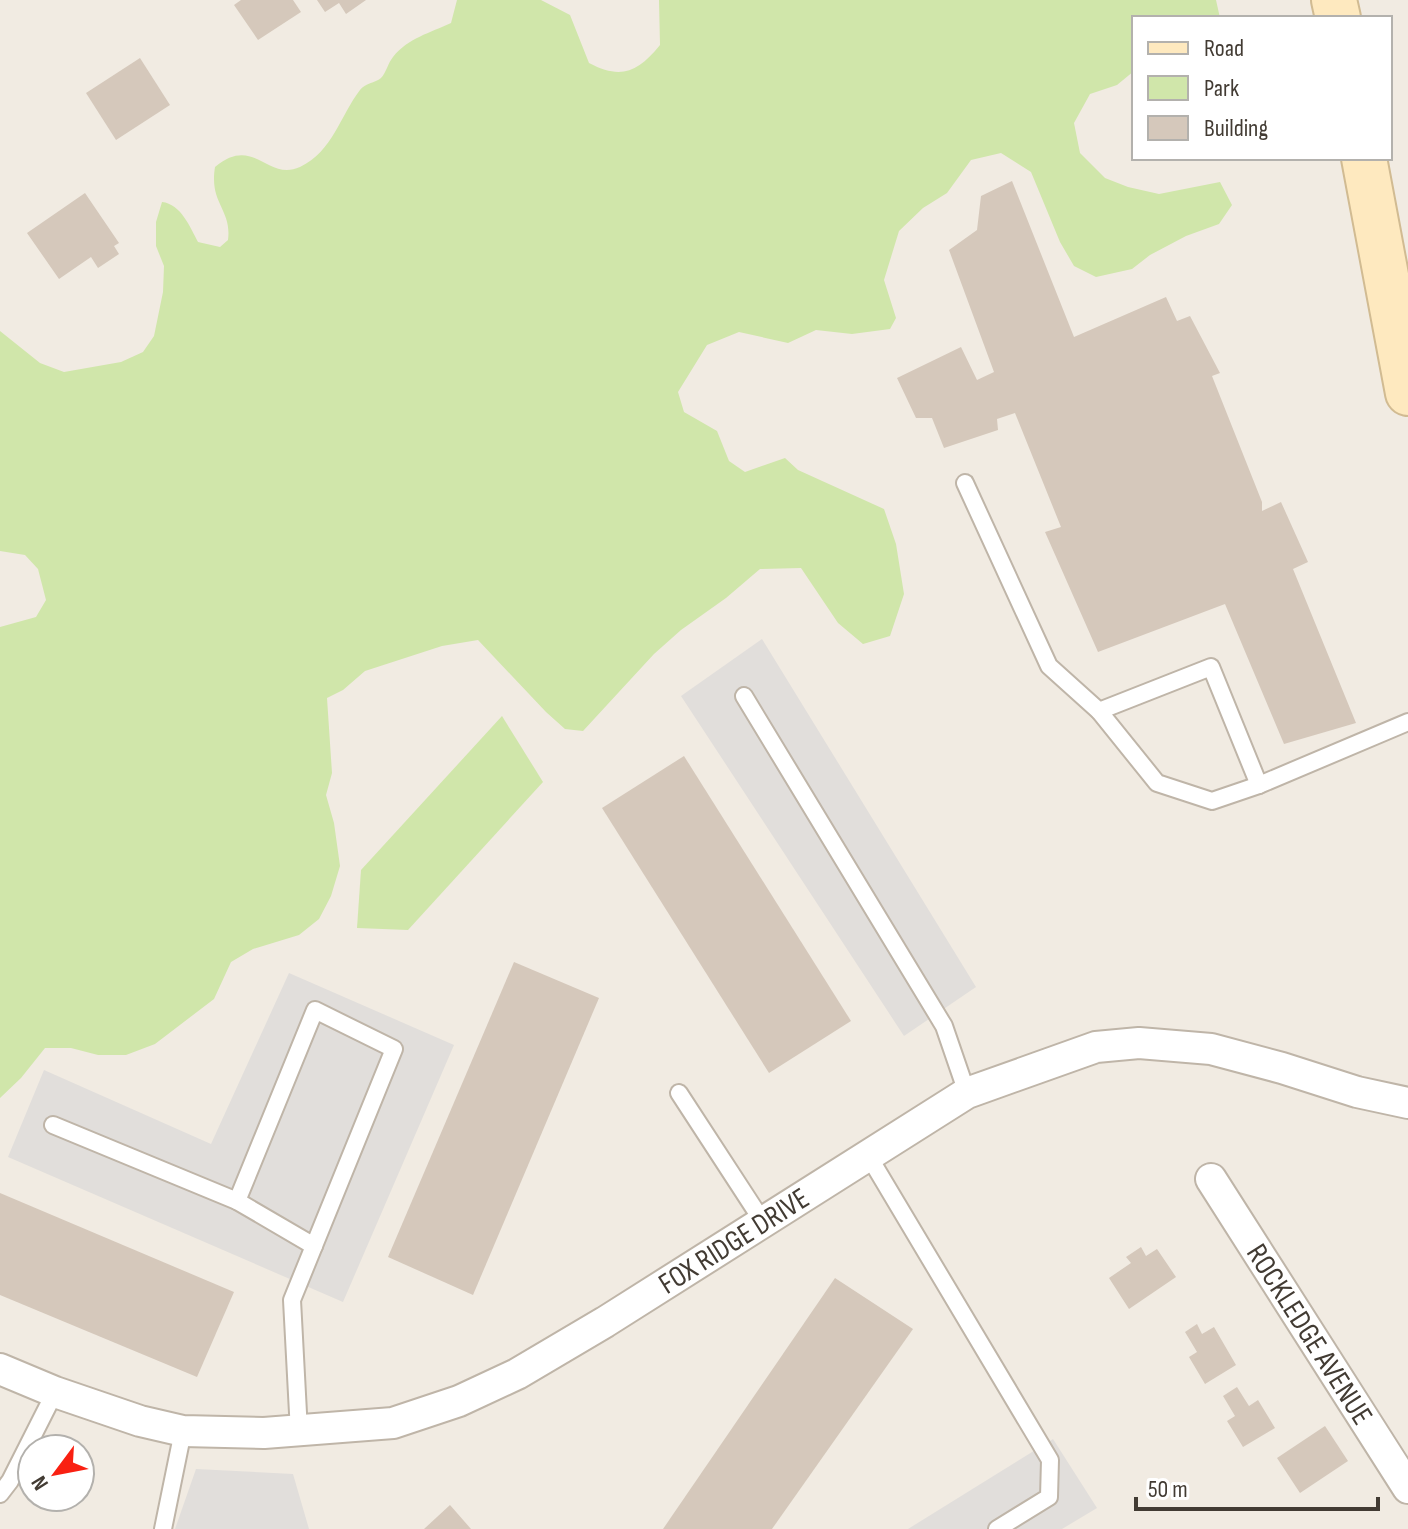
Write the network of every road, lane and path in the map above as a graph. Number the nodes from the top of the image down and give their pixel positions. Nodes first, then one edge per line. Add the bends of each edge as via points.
1 (1364, 160) edge
2 (1408, 393) edge
3 (965, 483) dead end
4 (744, 696) dead end
5 (1099, 711) junction
6 (1408, 722) edge
7 (1259, 785) junction
8 (679, 1093) dead end
9 (967, 1093) junction
10 (1408, 1103) edge
11 (53, 1125) dead end
12 (868, 1155) junction
13 (1211, 1179) dead end
14 (237, 1201) junction
15 (763, 1222) junction
16 (314, 1246) junction
17 (0, 1369) edge
18 (55, 1392) junction
19 (183, 1431) junction
20 (299, 1432) junction
21 (1408, 1488) edge
22 (0, 1494) edge
23 (163, 1529) edge
24 (997, 1529) edge

1 - 2 street
3 - 5 lane via 1049,666
4 - 9 lane via 944,1026
5 - 7 lane via 1157,783 1212,801
5 - 7 lane via 1211,667
6 - 7 lane
8 - 15 lane
9 - 10 street, FOX RIDGE DRIVE via 1096,1047 1139,1043 1211,1049
9 - 12 street, FOX RIDGE DRIVE
11 - 14 lane
12 - 15 street, FOX RIDGE DRIVE
12 - 24 lane via 1050,1460 1049,1497
13 - 21 street, ROCKLEDGE AVENUE
14 - 16 lane
14 - 16 lane via 315,1010 394,1049
15 - 20 street, FOX RIDGE DRIVE via 517,1374 459,1401 393,1423
16 - 20 lane via 292,1300
17 - 18 street, FOX RIDGE DRIVE
18 - 19 street, FOX RIDGE DRIVE
18 - 22 lane
19 - 20 street, FOX RIDGE DRIVE
19 - 23 lane

